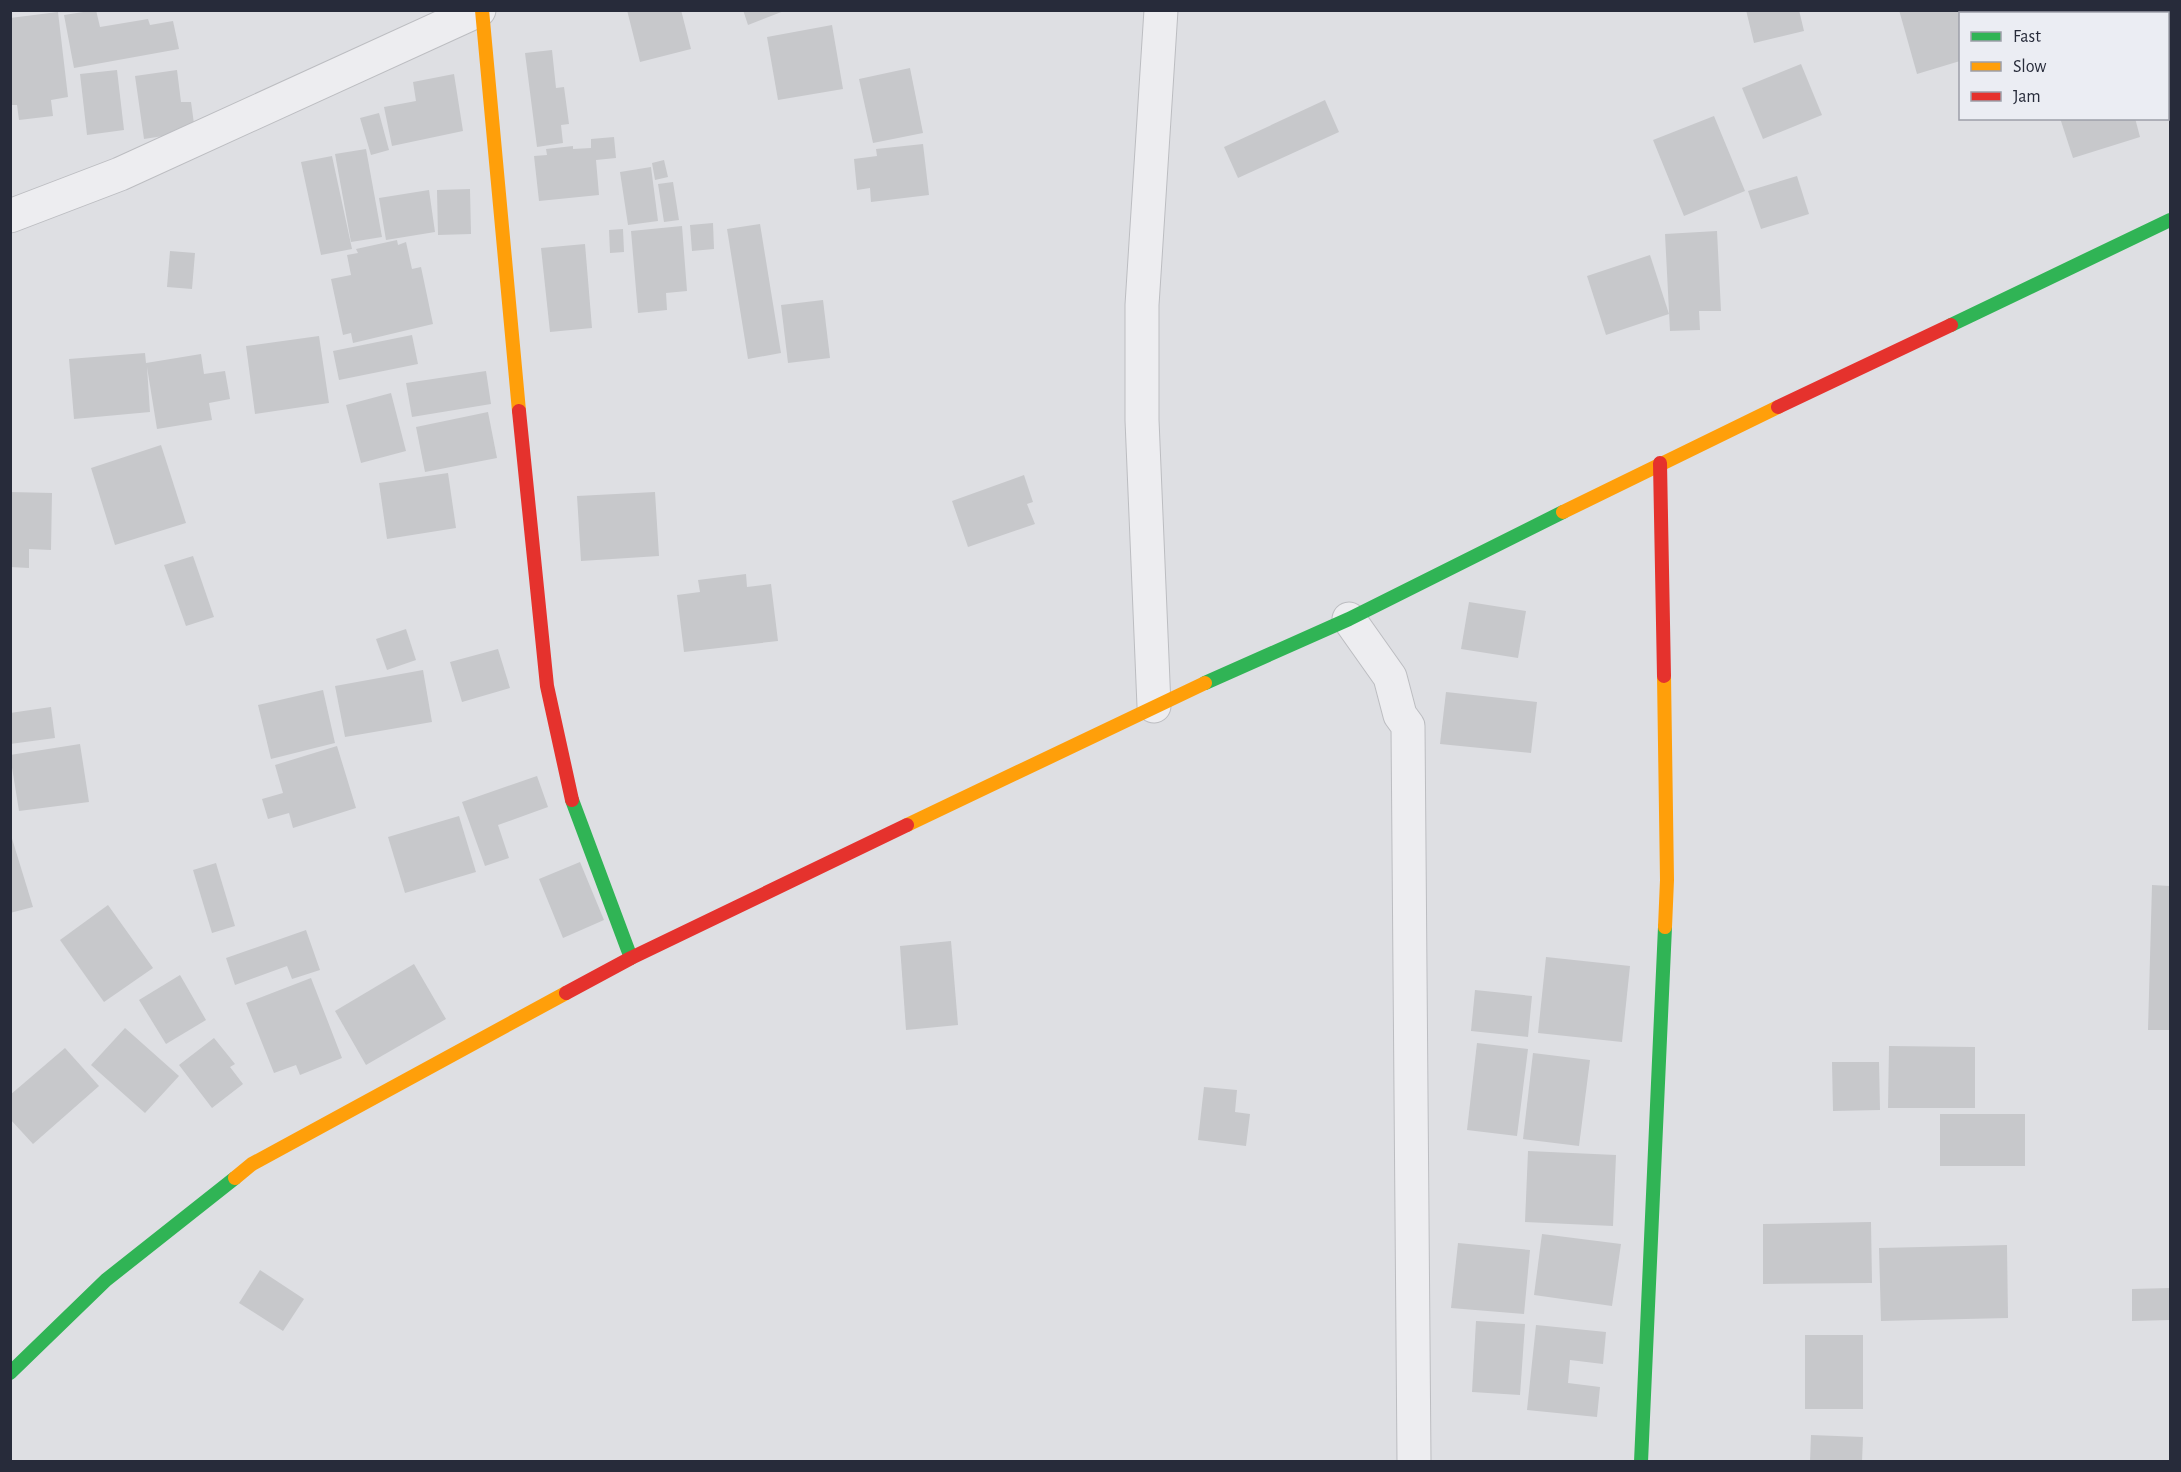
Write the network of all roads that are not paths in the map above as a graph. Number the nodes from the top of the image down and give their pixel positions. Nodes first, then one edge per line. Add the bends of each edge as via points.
1 (480, 10) edge
2 (1161, 10) edge
3 (10, 216) edge
4 (2170, 220) edge
5 (1660, 463) junction
6 (1349, 619) junction
7 (1154, 706) junction
8 (631, 958) junction
9 (10, 1373) edge
10 (1413, 1461) edge
11 (1641, 1461) edge

1 - 3 street via 120,174
1 - 8 street via 547,686 573,805
2 - 7 street via 1142,305 1142,420
4 - 5 street
5 - 6 street
5 - 11 street via 1667,880
6 - 7 street
6 - 10 street via 1390,677 1400,715 1408,726
7 - 8 street
8 - 9 street via 252,1164 106,1280

